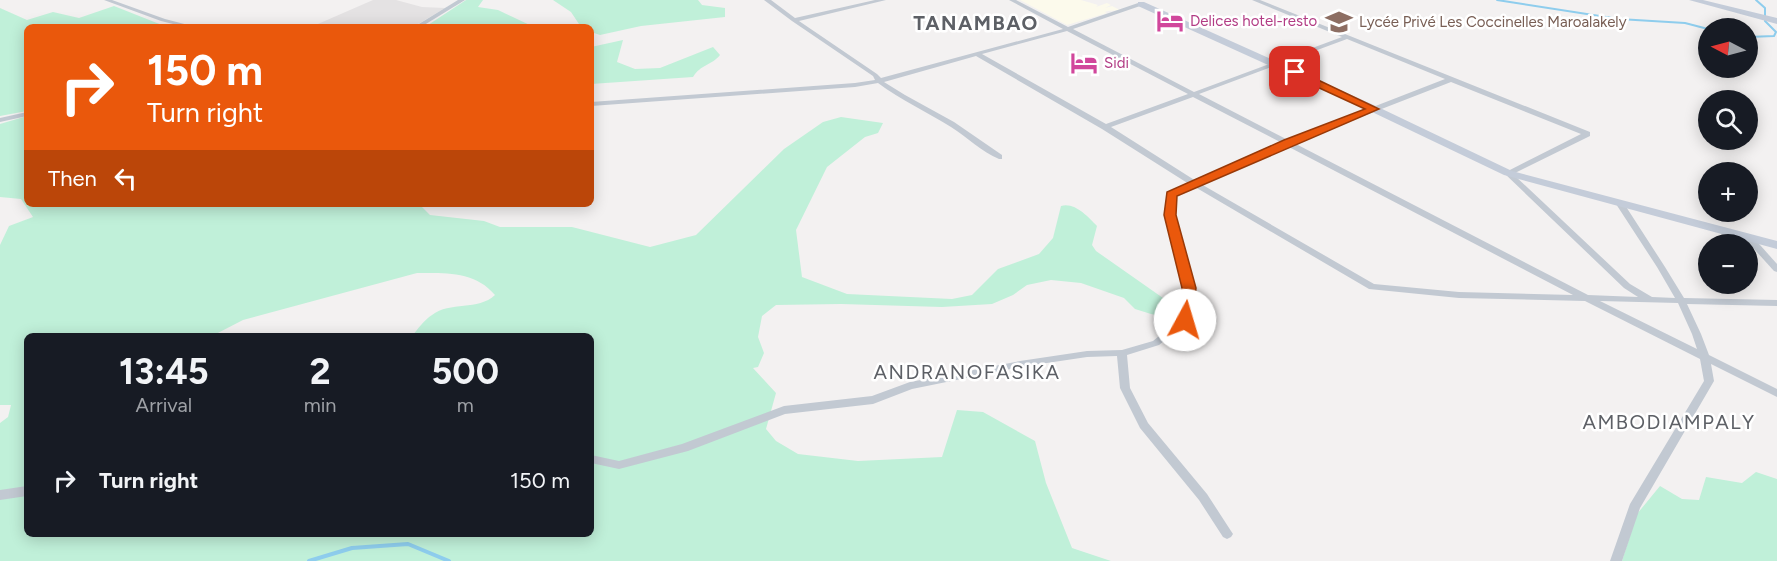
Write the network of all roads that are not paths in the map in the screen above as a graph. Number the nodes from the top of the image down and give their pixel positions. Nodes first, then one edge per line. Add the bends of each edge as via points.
1 (107, 0) edge
2 (462, 0) edge
3 (767, 0) edge
4 (883, 0) edge
5 (1012, 0) edge
6 (1154, 0) edge
7 (1255, 0) edge
8 (1693, 0) edge
9 (1142, 4) junction
10 (794, 20) junction
11 (1774, 20) edge
12 (180, 24) edge
13 (422, 24) edge
14 (1068, 29) junction
15 (1347, 37) junction
16 (977, 54) junction
17 (1275, 63) junction
18 (1452, 79) junction
19 (879, 81) junction
20 (1194, 95) junction
21 (594, 104) edge
22 (1374, 109) junction
23 (24, 115) edge
24 (0, 120) edge
25 (1105, 127) junction
26 (1288, 143) junction
27 (999, 157) dead end
28 (1508, 173) junction
29 (1195, 184) junction
30 (1620, 204) junction
31 (1734, 234) edge
32 (1758, 240) edge
33 (1777, 245) edge
34 (1758, 248) edge
35 (1777, 269) edge
36 (1586, 298) junction
37 (1651, 300) junction
38 (1680, 300) junction
39 (1777, 303) edge
40 (1122, 353) junction
41 (1706, 358) junction
42 (1777, 393) edge
43 (594, 460) edge
44 (24, 491) edge
45 (0, 495) edge
46 (1227, 534) dead end
47 (1616, 561) edge

1 - 12 street
2 - 13 street
3 - 10 street
4 - 10 street
5 - 14 street
6 - 9 street
7 - 15 street
8 - 11 street
9 - 14 street
9 - 17 street
10 - 19 street
14 - 16 street
14 - 20 street
15 - 17 street
15 - 18 street
16 - 19 street
16 - 25 street
17 - 20 street
17 - 22 street
18 - 22 street
18 - 28 street via 1587,134
19 - 21 street
19 - 27 street
20 - 25 street
20 - 26 street
22 - 26 street
22 - 28 street
23 - 24 street
25 - 29 street
26 - 29 street
26 - 36 street
28 - 30 street
28 - 37 street via 1628,285
29 - 36 street via 1372,287 1459,295
29 - 40 street via 1171,195 1170,215 1189,288 1185,320 1156,343
30 - 31 street
30 - 38 street
32 - 33 street
34 - 35 street
36 - 37 street
36 - 41 street
37 - 38 street
38 - 39 street
38 - 41 street
40 - 43 street via 1020,364 910,386 873,400 784,410 684,448 619,465
40 - 46 street via 1125,388 1144,425 1203,497
41 - 42 street
41 - 47 street via 1709,381 1634,507
44 - 45 street

